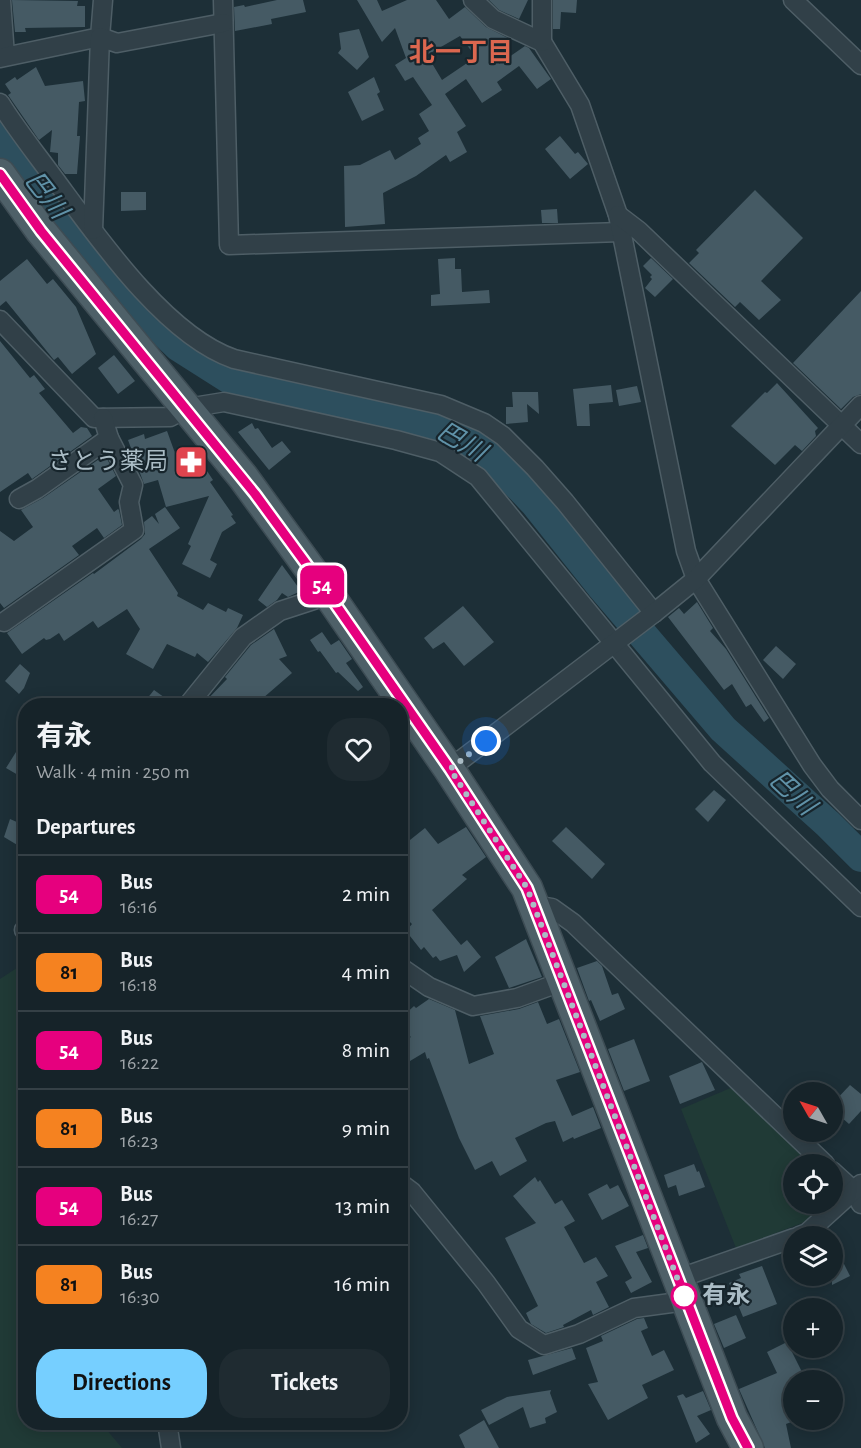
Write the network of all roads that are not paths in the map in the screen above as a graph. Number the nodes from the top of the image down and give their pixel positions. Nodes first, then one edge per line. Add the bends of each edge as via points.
1 (1, 0) edge
2 (103, 0) edge
3 (223, 0) edge
4 (473, 0) edge
5 (542, 0) edge
6 (793, 0) edge
7 (224, 23) junction
8 (100, 37) junction
9 (542, 42) junction
10 (3, 57) edge
11 (861, 66) edge
12 (0, 103) edge
13 (0, 174) edge
14 (620, 224) junction
15 (93, 230) junction
16 (0, 320) edge
17 (861, 405) edge
18 (186, 408) junction
19 (103, 418) junction
20 (842, 425) junction
21 (109, 438) junction
22 (861, 444) edge
23 (19, 499) dead end
24 (696, 579) junction
25 (329, 595) junction
26 (654, 613) junction
27 (4, 621) dead end
28 (613, 643) junction
29 (194, 698) edge
30 (401, 698) edge
31 (408, 709) edge
32 (450, 769) junction
33 (861, 820) edge
34 (534, 905) junction
35 (861, 907) edge
36 (408, 973) edge
37 (564, 981) junction
38 (815, 1154) edge
39 (843, 1180) edge
40 (408, 1189) edge
41 (859, 1193) edge
42 (816, 1226) edge
43 (783, 1243) edge
44 (682, 1290) junction
45 (168, 1430) edge
46 (171, 1448) edge
47 (748, 1448) edge

1 - 10 street
2 - 8 street
3 - 7 street
4 - 9 street via 493,19
5 - 9 street
6 - 11 street
7 - 8 street via 117,43
7 - 14 street via 230,245
8 - 10 street
8 - 15 street
9 - 14 street via 580,105
12 - 15 street
13 - 18 main road via 41,231
14 - 20 street via 639,231
14 - 24 street via 686,551
15 - 26 street via 173,322 216,353 441,405 484,423 519,450
16 - 19 street via 94,418
17 - 20 street
18 - 19 street via 170,417
18 - 25 main road via 243,477
18 - 28 street via 224,402 440,452 478,477
19 - 21 street
20 - 22 street
20 - 24 street
21 - 23 street
21 - 27 street via 133,485 129,502 134,530
24 - 26 street
24 - 33 street via 812,765
25 - 29 street via 280,611 243,637
25 - 30 main road
26 - 28 street
28 - 32 street
28 - 35 street via 712,763
31 - 32 main road
32 - 34 main road
34 - 37 main road
34 - 38 street via 552,908 573,923
36 - 37 street via 429,987 473,1006 517,998
37 - 44 main road
39 - 41 street
40 - 44 street via 519,1329 544,1345
41 - 42 street
43 - 44 street
44 - 47 main road via 732,1418
45 - 46 street

